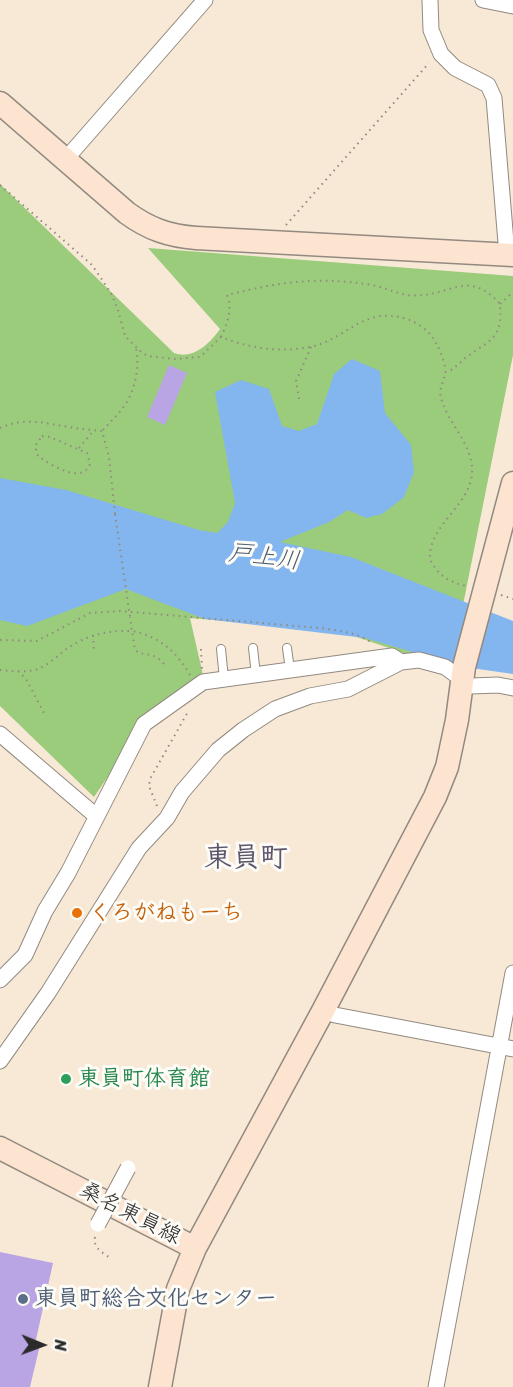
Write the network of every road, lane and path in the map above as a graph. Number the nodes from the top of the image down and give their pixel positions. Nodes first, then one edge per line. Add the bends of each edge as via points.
1 (205, 0) edge
2 (430, 0) edge
3 (483, 0) edge
4 (513, 6) edge
5 (441, 54) junction
6 (0, 103) edge
7 (65, 160) junction
8 (0, 185) edge
9 (276, 243) junction
10 (510, 255) edge
11 (513, 292) edge
12 (500, 304) junction
13 (221, 337) junction
14 (136, 345) junction
15 (311, 346) junction
16 (446, 372) junction
17 (299, 399) dead end
18 (0, 428) edge
19 (93, 430) junction
20 (102, 431) junction
21 (79, 448) junction
22 (513, 483) edge
23 (483, 594) junction
24 (132, 631) junction
25 (93, 635) junction
26 (0, 640) edge
27 (253, 648) dead end
28 (287, 648) dead end
29 (201, 649) dead end
30 (220, 649) dead end
31 (94, 653) dead end
32 (397, 659) junction
33 (164, 664) dead end
34 (0, 670) edge
35 (290, 670) junction
36 (18, 671) junction
37 (463, 673) junction
38 (203, 675) dead end
39 (256, 675) junction
40 (224, 679) junction
41 (513, 688) edge
42 (44, 713) dead end
43 (0, 734) edge
44 (96, 816) junction
45 (513, 973) edge
46 (0, 980) edge
47 (323, 1011) junction
48 (506, 1048) edge
49 (0, 1061) edge
50 (0, 1148) edge
51 (128, 1168) dead end
52 (98, 1224) joint
53 (195, 1248) junction
54 (109, 1257) dead end
55 (160, 1387) edge
56 (436, 1387) edge

1 - 7 street
2 - 5 street via 430,30
3 - 4 street
5 - 9 path via 429,62 280,232
5 - 10 street via 455,68 488,85 494,98
6 - 7 street
7 - 9 street via 127,213 158,232
8 - 14 path via 92,266 111,294 125,336
9 - 10 street
11 - 12 path
12 - 13 path via 472,285 406,295 354,282 294,281 227,295 228,322
12 - 16 path via 500,323 493,338
13 - 14 path via 200,357 187,359 148,356
13 - 15 path via 267,349
14 - 20 path via 138,363 130,397
15 - 16 path via 362,321 381,315 398,316 416,322 432,336
15 - 17 path via 296,381
16 - 23 path via 439,389 442,401 466,446 472,472 466,493 433,541 430,559 439,573
18 - 19 path via 39,421
19 - 20 path
19 - 21 path
20 - 24 path, bridge via 109,457
21 - 21 path via 46,436 38,439 35,446 42,459 79,474 90,464
22 - 23 street
23 - 37 street
24 - 25 path
24 - 33 path via 135,650 154,655
25 - 31 path
25 - 36 path via 71,645 45,665
26 - 32 path via 38,641 90,614 120,611 339,631 365,638
27 - 39 lane
28 - 35 lane
29 - 38 path
30 - 40 lane
32 - 35 street
32 - 37 street via 419,660
32 - 49 street via 348,689 310,696 275,709 218,750 139,848 48,993
34 - 36 path
35 - 39 street
36 - 42 path
37 - 41 street via 471,686
37 - 47 street via 447,767 435,797
39 - 40 street
40 - 44 street via 203,682 144,724
43 - 44 street
44 - 46 street via 25,955
45 - 48 street
47 - 48 street
47 - 53 street
48 - 56 street
50 - 53 street, 桑名東員線
51 - 52 street, bridge
52 - 54 path via 94,1240 98,1250
53 - 55 street, 桑名東員線 via 178,1289

